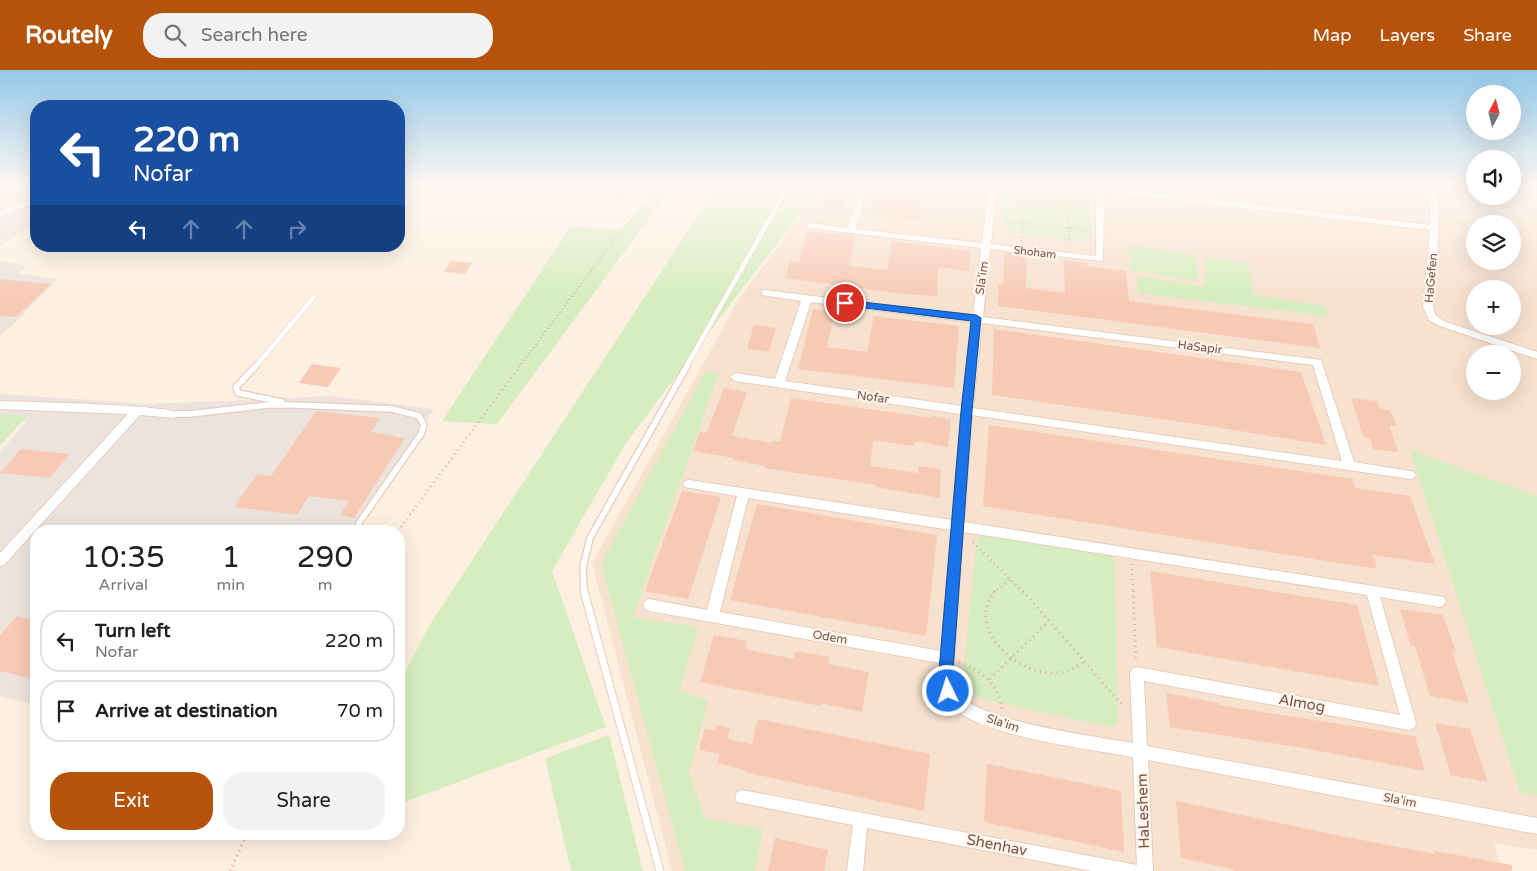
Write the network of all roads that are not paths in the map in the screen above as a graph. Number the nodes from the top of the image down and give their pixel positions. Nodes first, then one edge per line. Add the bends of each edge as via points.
1 (767, 222) edge
2 (853, 222) edge
3 (989, 222) edge
4 (1100, 222) edge
5 (1391, 222) edge
6 (1435, 222) edge
7 (810, 226) dead end
8 (1435, 228) junction
9 (851, 231) junction
10 (986, 246) junction
11 (765, 293) dead end
12 (314, 297) dead end
13 (807, 298) junction
14 (976, 318) junction
15 (1537, 356) edge
16 (735, 377) dead end
17 (779, 384) junction
18 (0, 405) edge
19 (294, 405) junction
20 (138, 410) junction
21 (967, 411) junction
22 (174, 414) joint
23 (1349, 466) junction
24 (1410, 475) dead end
25 (689, 484) dead end
26 (744, 492) junction
27 (359, 523) dead end
28 (33, 525) edge
29 (958, 527) junction
30 (30, 528) edge
31 (0, 561) edge
32 (1372, 591) junction
33 (1440, 601) dead end
34 (649, 605) dead end
35 (712, 616) junction
36 (947, 658) junction
37 (1141, 752) junction
38 (742, 797) dead end
39 (861, 819) junction
40 (1537, 826) edge
41 (660, 871) edge
42 (855, 871) edge
43 (1133, 871) edge
44 (1145, 871) edge

1 - 41 lane via 590,538 582,562 585,596
2 - 9 street
3 - 10 street, Sla'im
4 - 10 street, Shoham via 1100,259
5 - 8 street
6 - 8 street, HaGefen
7 - 9 street, Shoham
8 - 15 street, HaGefen via 1428,300 1432,318
9 - 10 street, Shoham
10 - 14 street, Sla'im
11 - 13 street
12 - 19 lane via 274,347 236,387 238,393
13 - 14 street
13 - 17 street
14 - 21 street, Sla'im
14 - 23 street, HaSapir via 1317,362
16 - 17 street, Nofar
17 - 21 street, Nofar
18 - 20 street
19 - 22 lane
19 - 27 lane via 392,409 419,416 424,425
20 - 22 street
20 - 28 street
21 - 23 street
21 - 29 street, Sla'im
23 - 24 street
25 - 26 street
26 - 29 street
26 - 35 street
29 - 32 street
29 - 36 street, Sla'im
30 - 31 street
32 - 33 street
32 - 37 street, Almog via 1409,723 1137,673
34 - 35 street, Odem
35 - 36 street, Odem
36 - 37 street, Sla'im via 948,691 957,703 972,712 1022,729
37 - 40 street, Sla'im
37 - 44 street, HaLeshem
38 - 39 street, Shenhav
39 - 42 street
39 - 43 street, Shenhav

